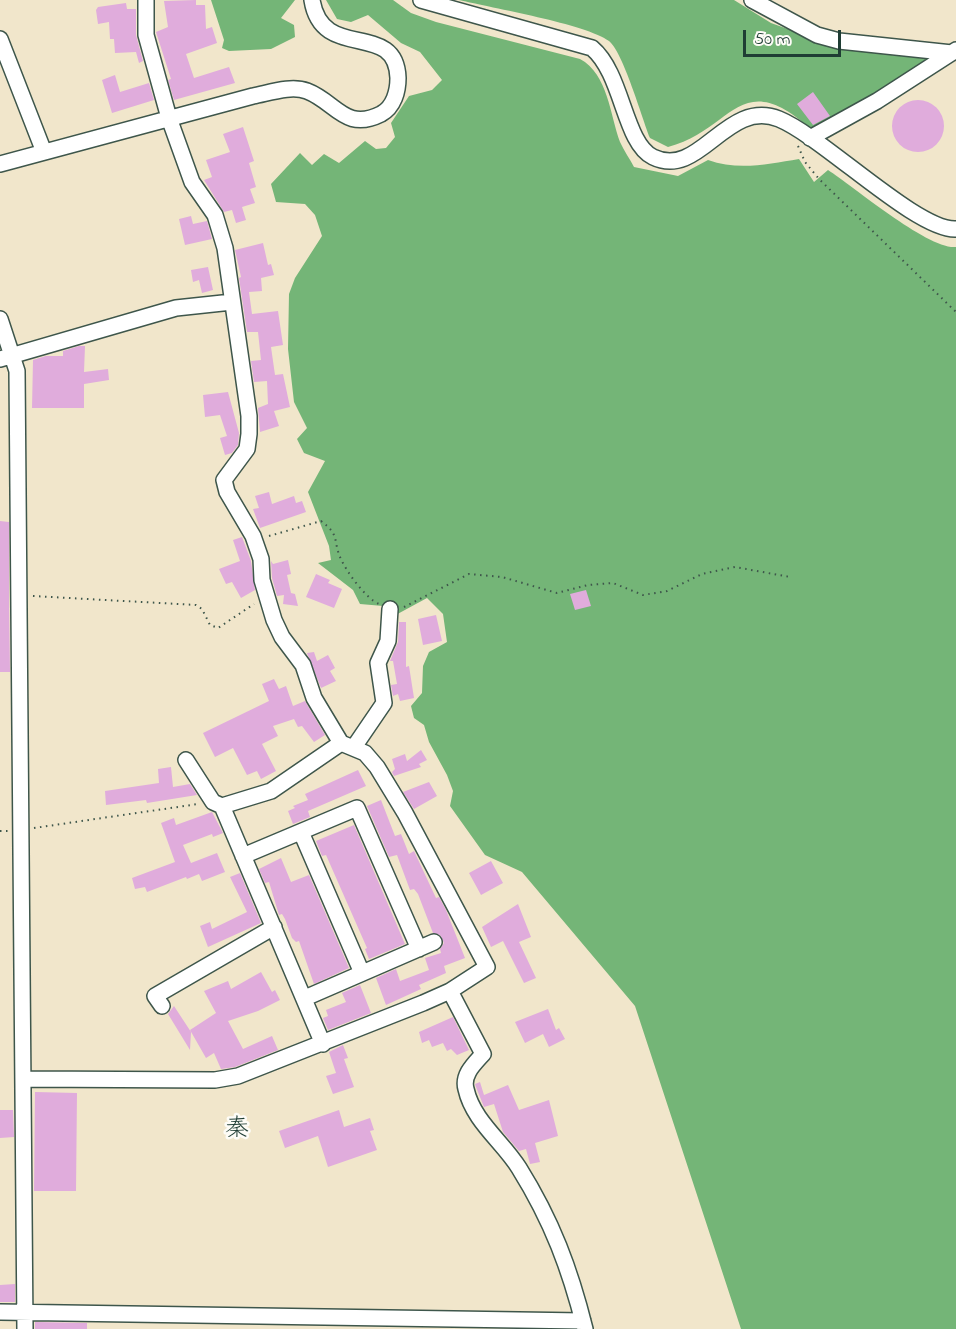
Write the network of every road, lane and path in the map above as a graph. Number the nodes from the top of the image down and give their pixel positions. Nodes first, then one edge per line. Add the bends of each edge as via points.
1 (146, 0) edge
2 (312, 0) edge
3 (421, 0) edge
4 (752, 0) edge
5 (0, 39) edge
6 (954, 52) edge
7 (169, 118) junction
8 (804, 135) junction
9 (44, 152) junction
10 (0, 164) edge
11 (956, 229) edge
12 (232, 302) junction
13 (956, 312) edge
14 (0, 319) edge
15 (7, 357) edge
16 (255, 541) junction
17 (790, 577) dead end
18 (266, 595) junction
19 (18, 596) junction
20 (390, 609) junction
21 (348, 745) junction
22 (186, 760) dead end
23 (217, 804) junction
24 (21, 830) junction
25 (0, 831) edge
26 (301, 832) junction
27 (243, 856) junction
28 (274, 927) junction
29 (434, 942) dead end
30 (420, 948) junction
31 (362, 973) junction
32 (450, 991) junction
33 (305, 998) junction
34 (162, 1006) dead end
35 (323, 1044) junction
36 (24, 1079) junction
37 (0, 1312) edge
38 (25, 1313) junction
39 (349, 1323) edge
40 (584, 1325) edge
41 (25, 1329) edge

1 - 7 street via 146,35
2 - 7 street via 325,29 342,38 368,41 391,56 398,85 395,99 385,111 370,119 356,120 308,91 294,88
3 - 8 street via 592,48 604,57 612,71 637,141 650,156 660,160 686,158 744,117 760,114
4 - 6 street via 817,35 839,41
5 - 9 street
6 - 8 street via 877,101
7 - 9 street
7 - 12 street via 192,182 220,228
8 - 11 street via 916,214 943,229
8 - 13 path via 800,153 810,169
9 - 10 street
12 - 15 street via 176,308
12 - 16 street via 249,434 247,449 224,480
14 - 15 street
15 - 19 street via 17,371
16 - 18 street
16 - 20 path via 321,521 331,529 342,560 366,594 374,603
17 - 20 path via 735,567 702,574 668,591 643,595 614,583 557,593 502,577 469,574 401,608
18 - 19 path via 218,628 210,626 196,605
18 - 21 street via 278,628 303,665 314,698
19 - 24 street
20 - 21 street via 388,641 378,663 384,703
21 - 23 street via 271,791
21 - 32 street via 365,753 377,767 487,967
22 - 23 street
23 - 24 path
23 - 27 street
24 - 25 path
24 - 36 street
26 - 27 street
26 - 30 street via 357,808
26 - 31 street
27 - 28 street
28 - 33 street
28 - 34 street via 155,996
29 - 30 street
30 - 31 street
31 - 33 street
32 - 35 street
32 - 40 street via 483,1054 468,1071 465,1089 486,1128 505,1147 552,1226
33 - 35 street
35 - 36 street via 238,1076 215,1080
36 - 38 street
37 - 38 street
38 - 39 street
38 - 41 street
39 - 40 street

